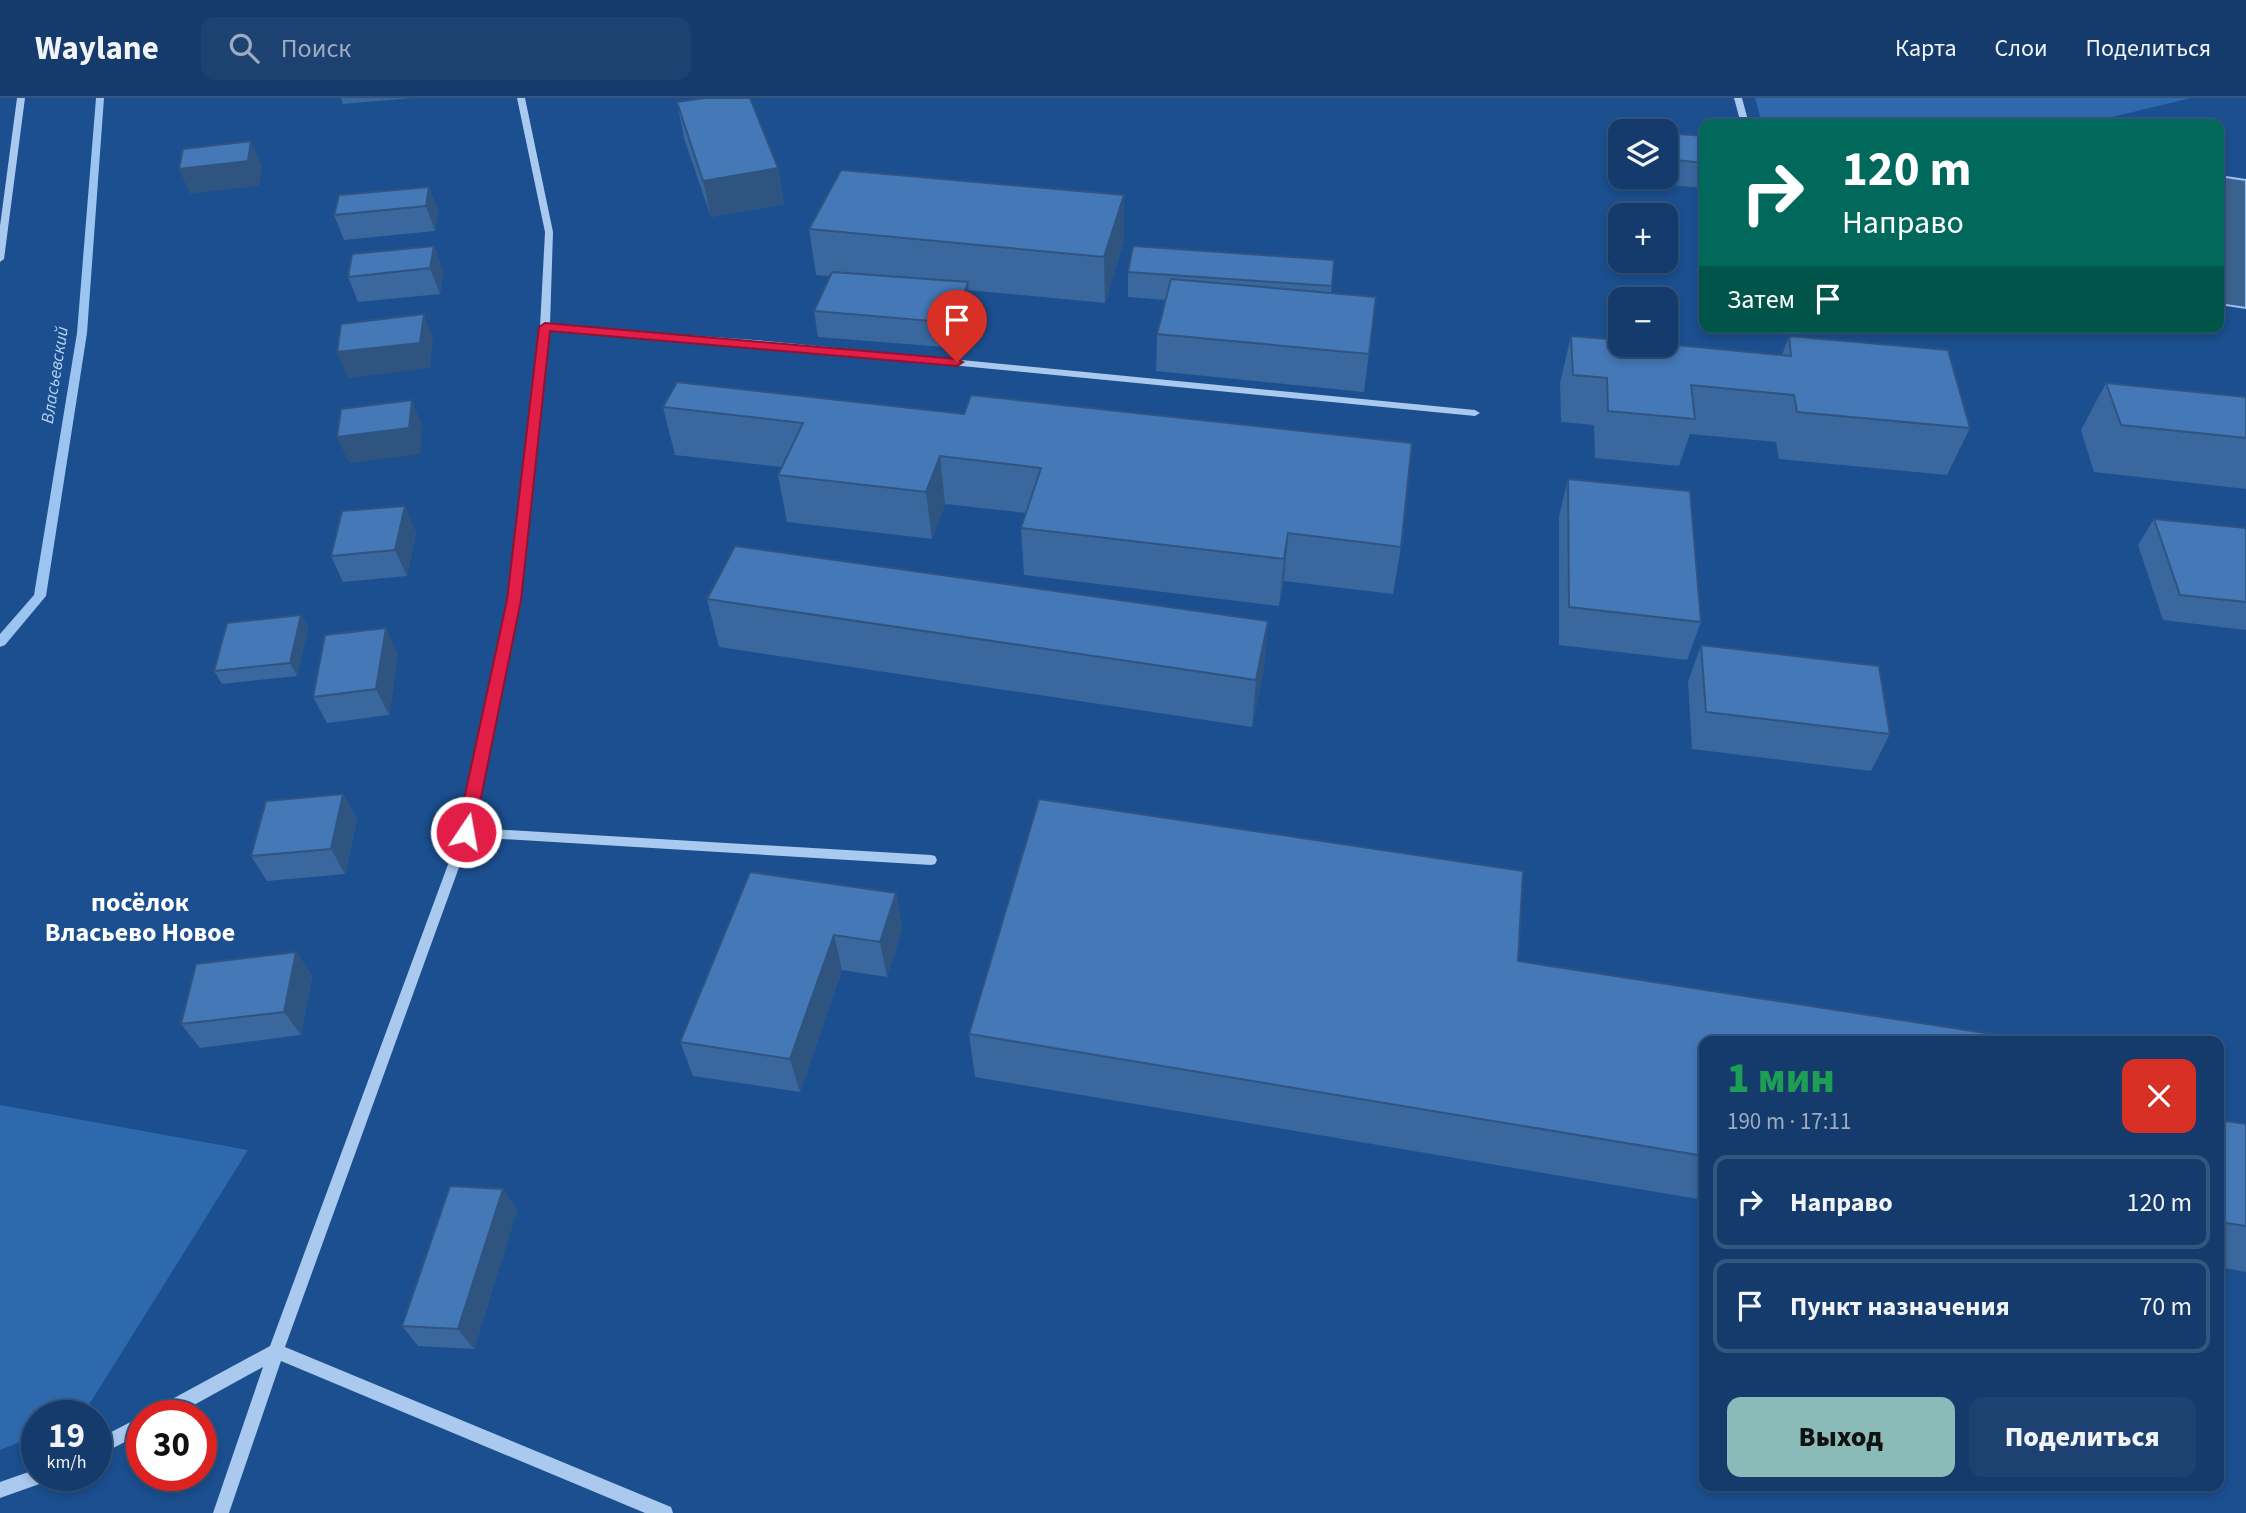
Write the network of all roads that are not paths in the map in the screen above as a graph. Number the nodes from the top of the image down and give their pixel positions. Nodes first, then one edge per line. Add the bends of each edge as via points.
1 (21, 98) edge
2 (521, 98) edge
3 (1738, 98) edge
4 (1744, 119) edge
5 (0, 259) edge
6 (545, 327) junction
7 (1475, 413) dead end
8 (466, 832) junction
9 (931, 860) dead end
10 (276, 1351) junction
11 (187, 1400) edge
12 (21, 1482) edge
13 (0, 1490) edge
14 (221, 1513) edge
15 (664, 1513) edge

1 - 5 street
2 - 6 street via 549,232
3 - 4 street
6 - 7 street via 780,345
6 - 8 street via 514,600
8 - 9 street
8 - 10 street
10 - 11 street
10 - 14 street
10 - 15 street
12 - 13 street

